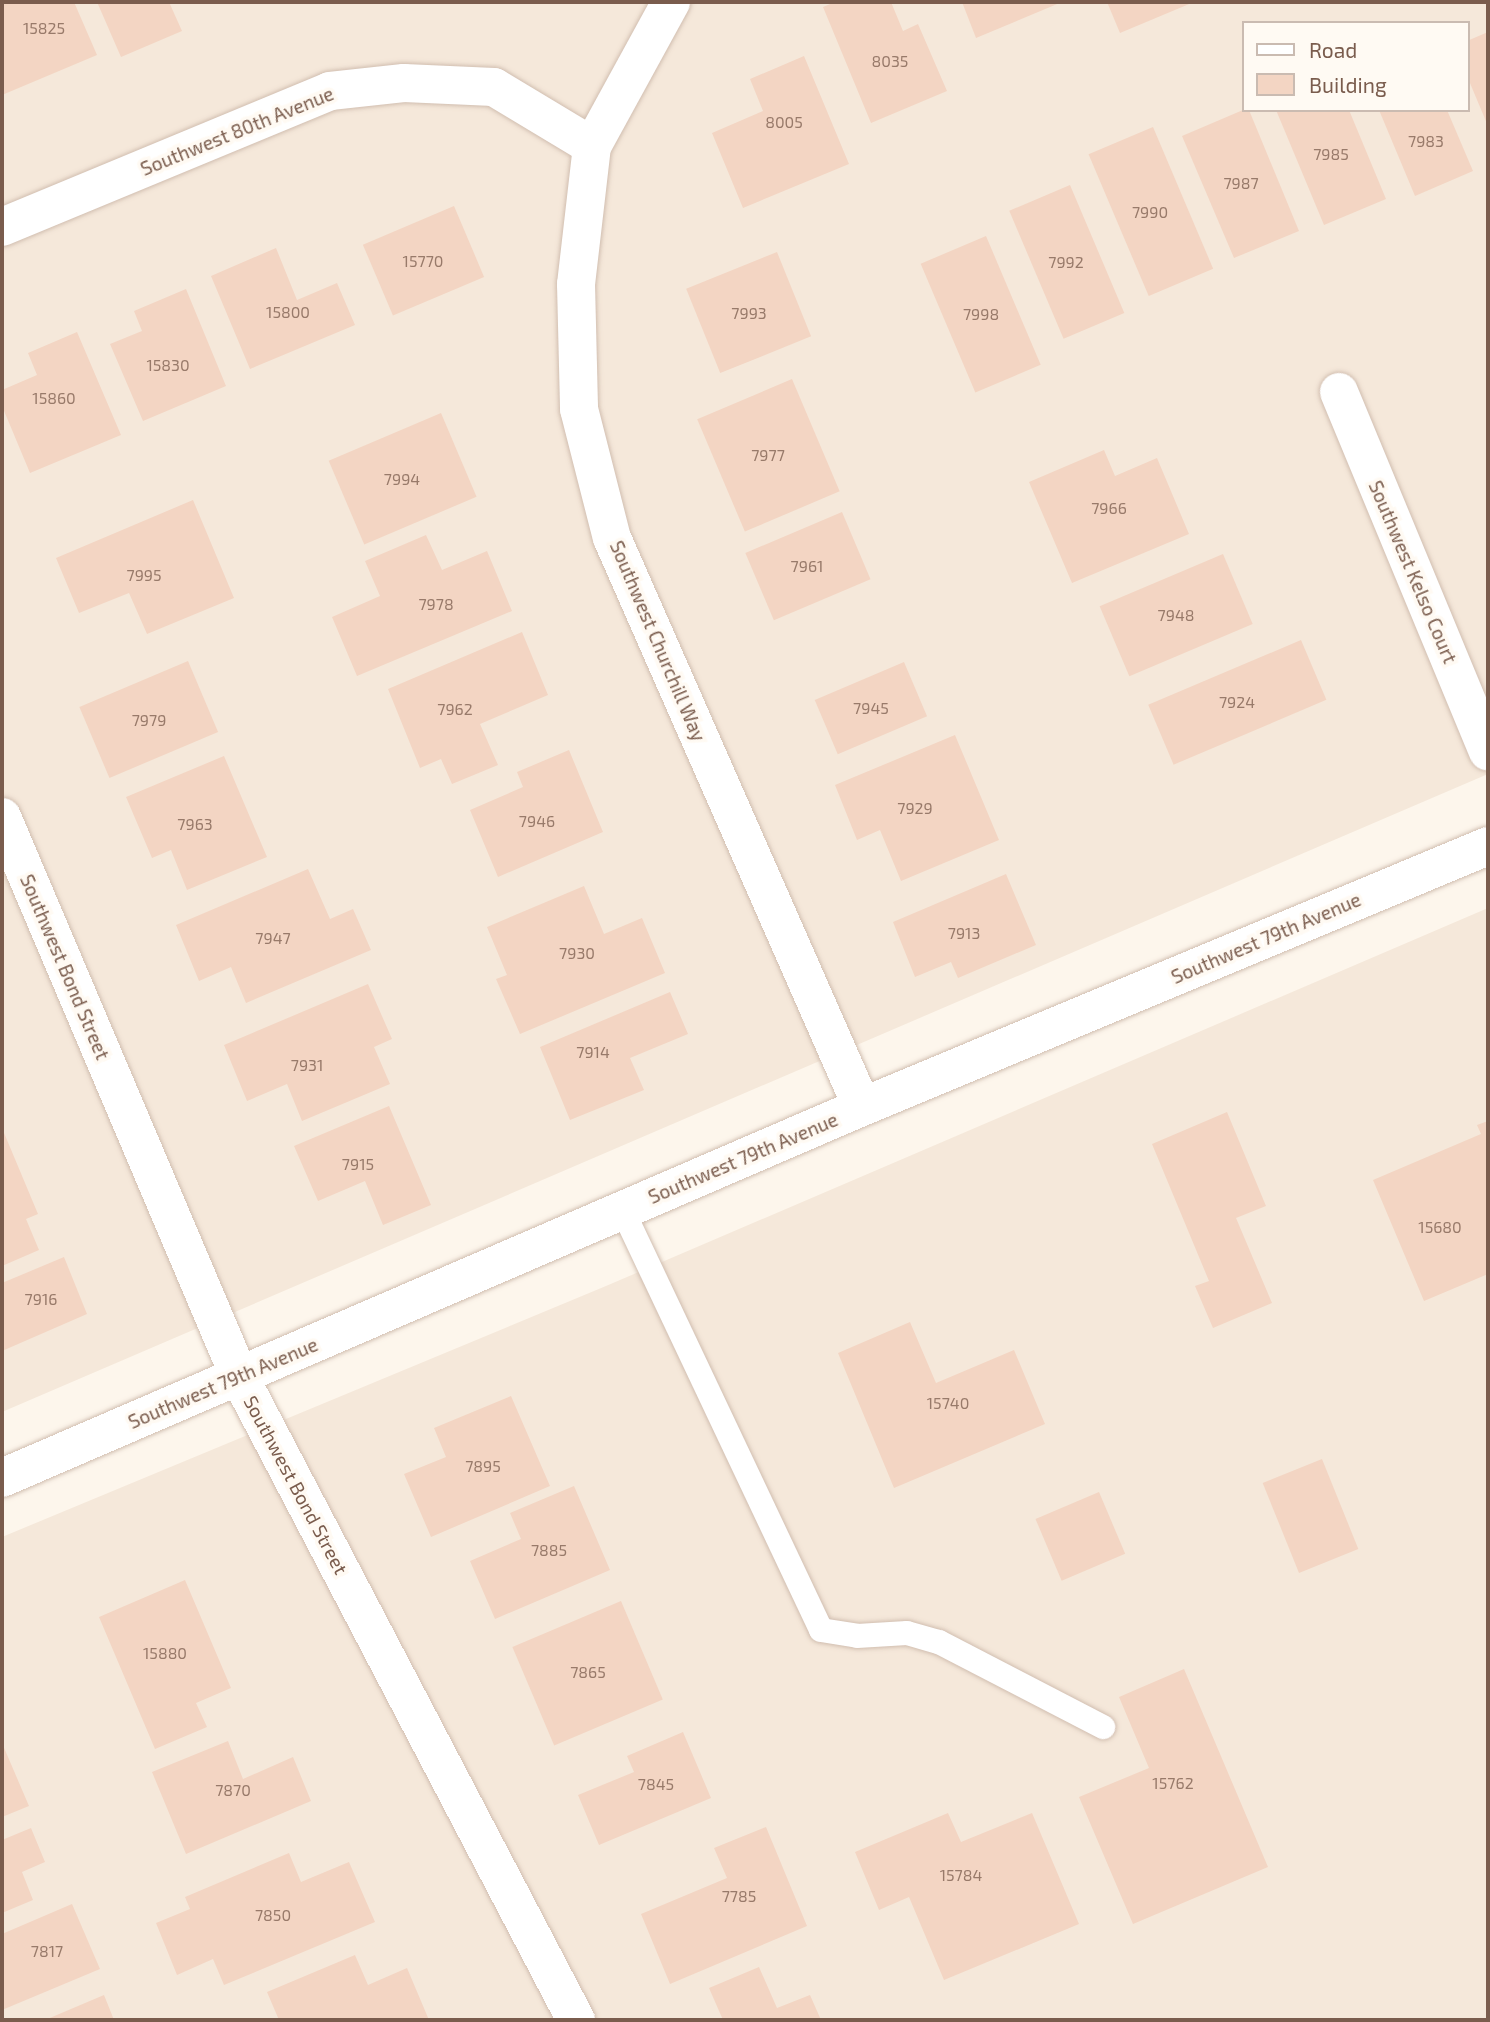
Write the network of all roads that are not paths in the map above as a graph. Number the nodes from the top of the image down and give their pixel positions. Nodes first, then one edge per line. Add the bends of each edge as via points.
1 (671, 2) edge
2 (592, 146) junction
3 (2, 227) edge
4 (1339, 392) dead end
5 (1488, 751) edge
6 (2, 817) edge
7 (1488, 846) edge
8 (862, 1107) junction
9 (623, 1211) junction
10 (239, 1376) junction
11 (2, 1478) edge
12 (1103, 1727) dead end
13 (576, 2020) edge

1 - 2 street
2 - 3 street, Southwest 80th Avenue via 494,88 404,83 330,91
2 - 8 street, Southwest Churchill Way via 576,284 579,409 612,538
4 - 5 street, Southwest Kelso Court
6 - 10 street, Southwest Bond Street
7 - 8 street, Southwest 79th Avenue
8 - 9 street, Southwest 79th Avenue
9 - 10 street, Southwest 79th Avenue
9 - 12 lane via 821,1630 857,1636 907,1633 939,1642
10 - 11 street, Southwest 79th Avenue
10 - 13 street, Southwest Bond Street

